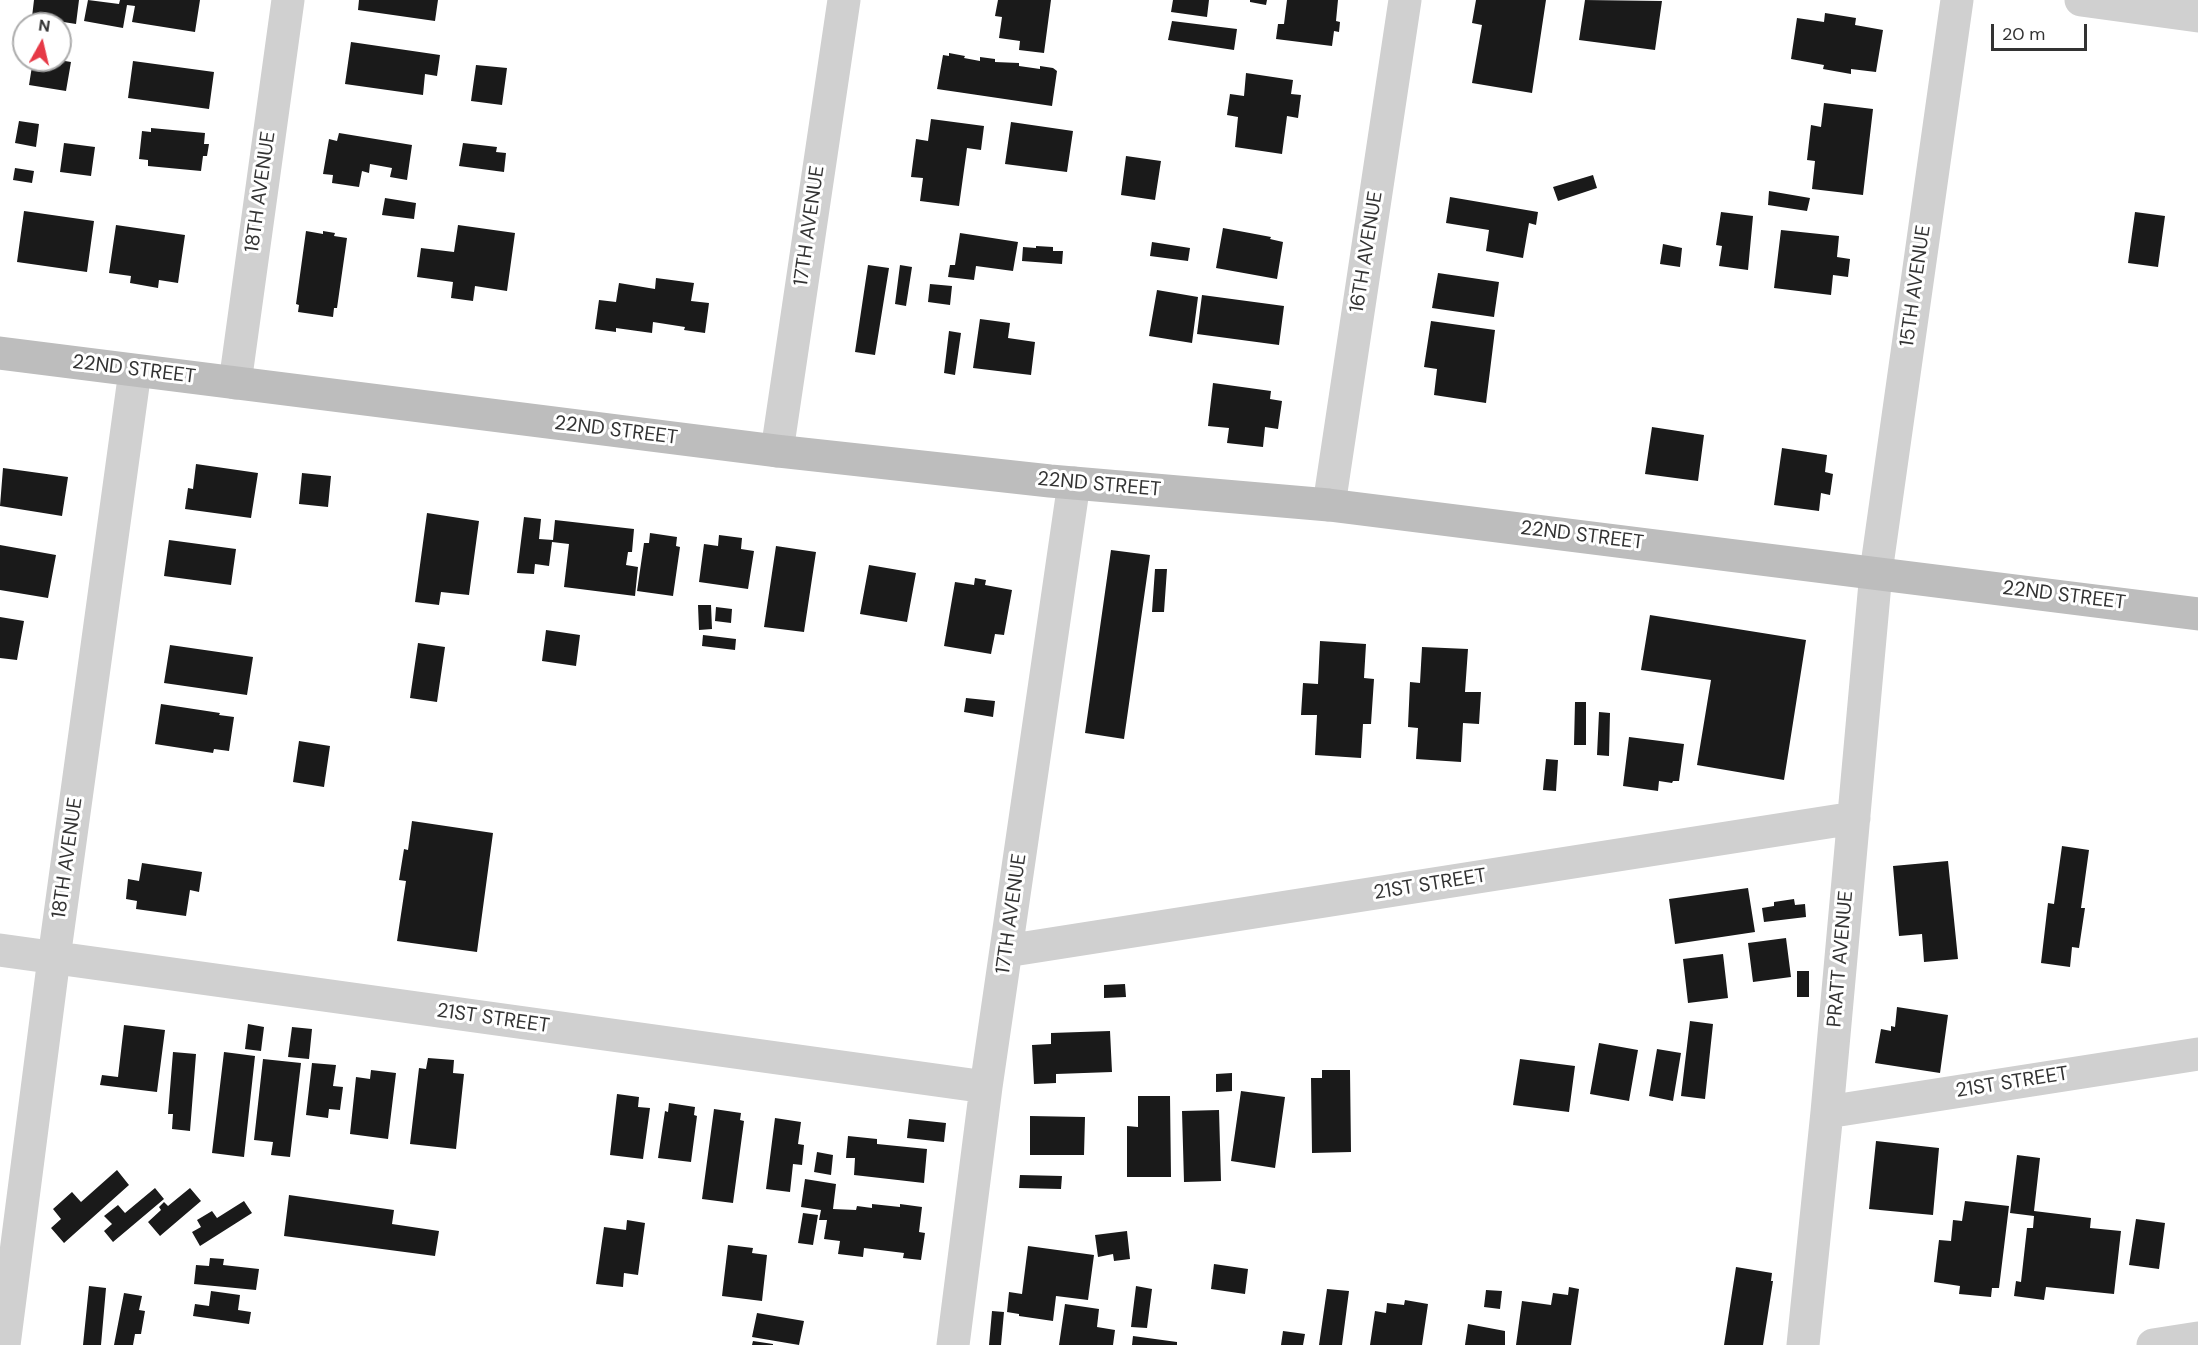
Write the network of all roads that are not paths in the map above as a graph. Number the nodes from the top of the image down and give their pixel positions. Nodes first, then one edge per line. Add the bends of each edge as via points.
1 (288, 0) edge
2 (844, 0) edge
3 (1405, 0) edge
4 (1957, 0) edge
5 (2081, 0) edge
6 (2198, 16) edge
7 (0, 353) edge
8 (135, 371) junction
9 (235, 383) junction
10 (777, 451) junction
11 (1074, 483) junction
12 (1329, 505) junction
13 (1876, 572) junction
14 (2198, 614) edge
15 (1854, 818) junction
16 (0, 950) edge
17 (1006, 951) junction
18 (54, 958) junction
19 (2198, 1054) edge
20 (986, 1087) junction
21 (1827, 1112) junction
22 (2198, 1338) edge
23 (4, 1345) edge
24 (953, 1345) edge
25 (1803, 1345) edge
26 (2153, 1345) edge

1 - 9 street, 18TH AVENUE
2 - 10 street, 17TH AVENUE
3 - 12 street, 16TH AVENUE
4 - 13 street, 15TH AVENUE
5 - 6 street
7 - 8 street, 22ND STREET
8 - 9 street, 22ND STREET
8 - 18 street, 18TH AVENUE
9 - 10 street, 22ND STREET
10 - 11 street, 22ND STREET
11 - 12 street, 22ND STREET
11 - 17 street, 17TH AVENUE
12 - 13 street, 22ND STREET
13 - 14 street, 22ND STREET
13 - 15 street, PRATT AVENUE
15 - 17 street, 21ST STREET
15 - 21 street, PRATT AVENUE
16 - 18 street, 21ST STREET
17 - 20 street, 17TH AVENUE
18 - 20 street, 21ST STREET
18 - 23 street, 18TH AVENUE
19 - 21 street, 21ST STREET
20 - 24 street, 17TH AVENUE
21 - 25 street, PRATT AVENUE
22 - 26 street

